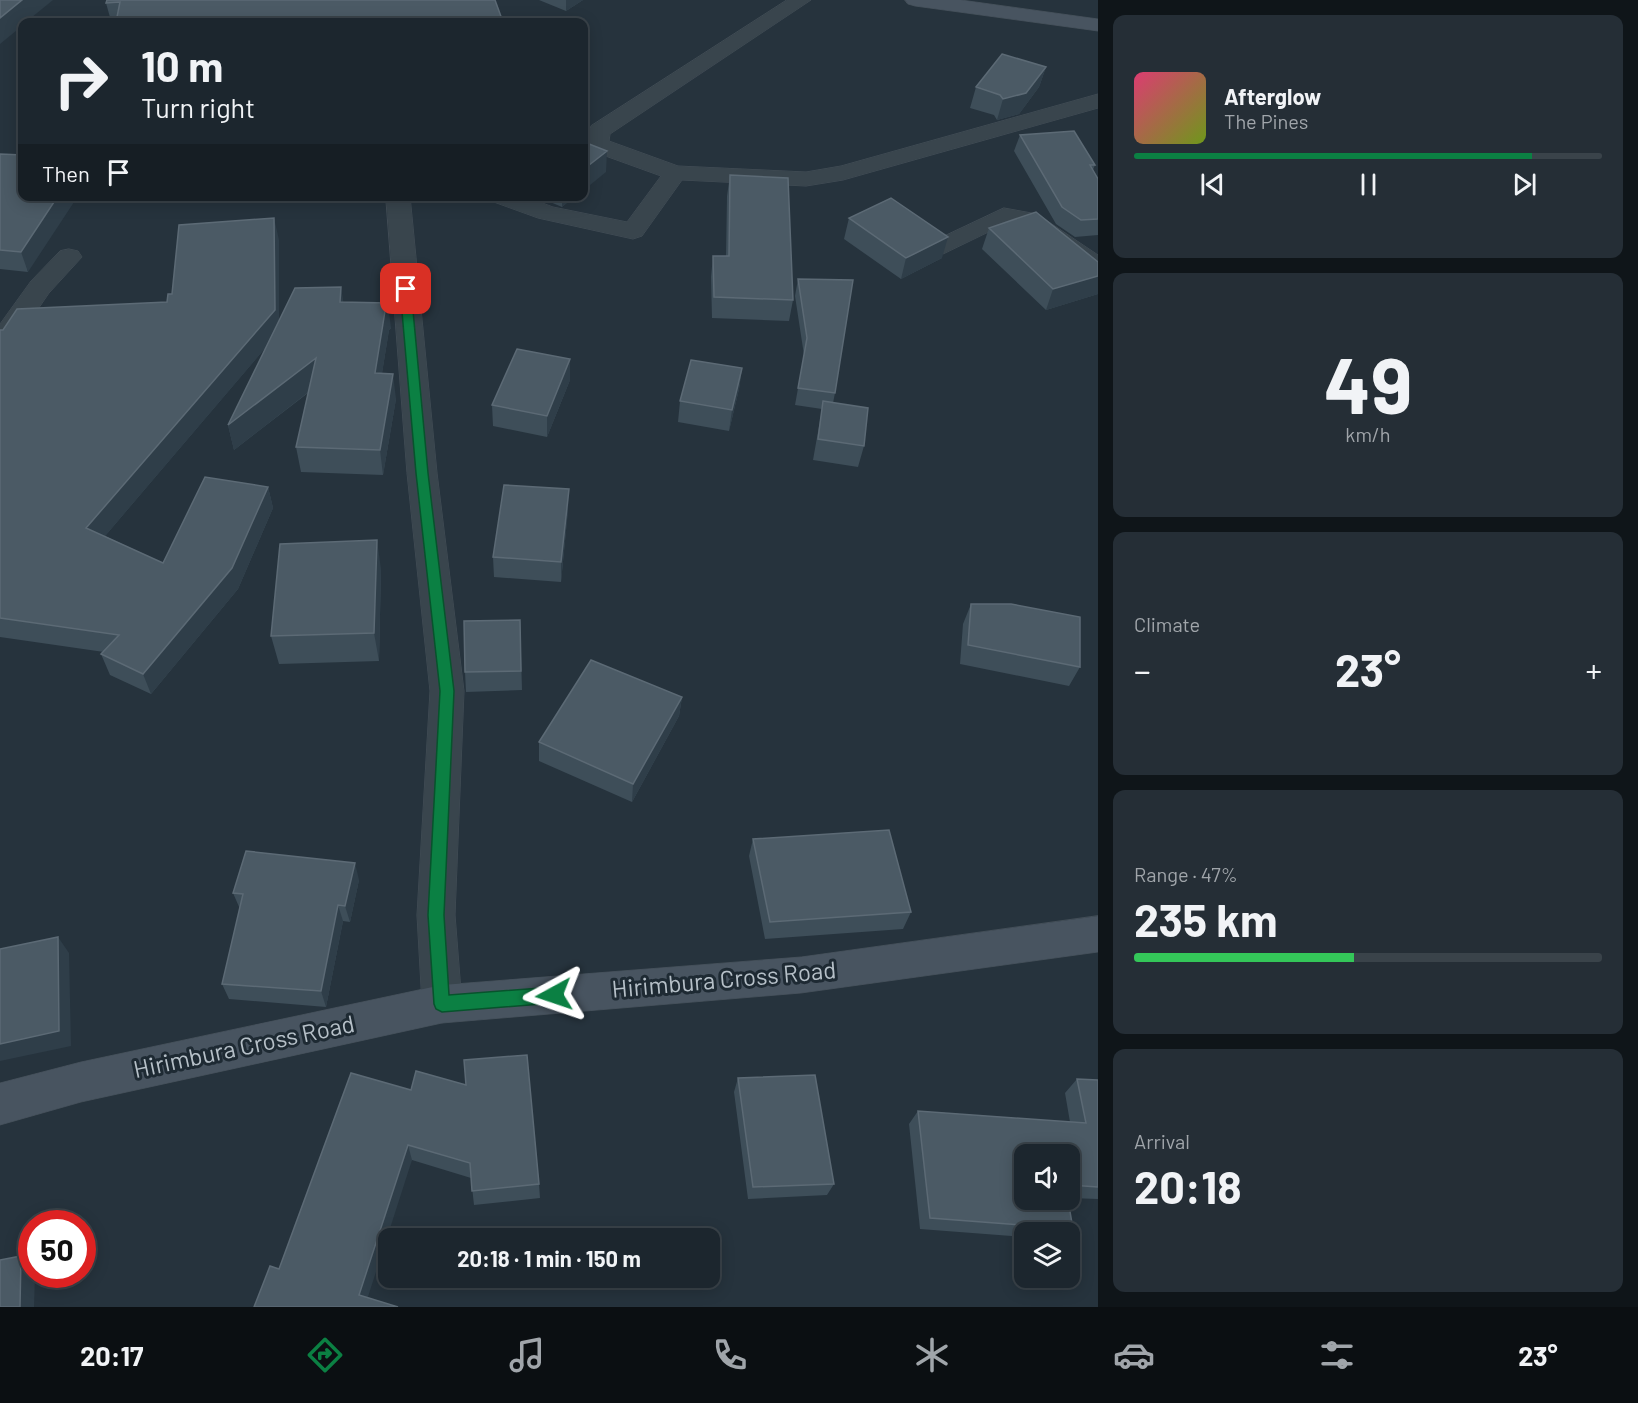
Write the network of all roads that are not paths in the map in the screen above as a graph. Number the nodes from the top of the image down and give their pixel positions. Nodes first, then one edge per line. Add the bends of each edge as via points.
1 (801, 0) edge
2 (915, 0) edge
3 (1098, 25) edge
4 (1098, 101) edge
5 (675, 173) junction
6 (398, 201) edge
7 (514, 201) edge
8 (943, 246) edge
9 (69, 257) dead end
10 (1098, 267) edge
11 (0, 344) edge
12 (1098, 934) edge
13 (442, 1004) junction
14 (0, 1104) edge

1 - 5 street via 599,131 597,145
2 - 3 main road
4 - 5 street via 843,173 806,179
5 - 7 street via 633,231 547,213
6 - 13 street via 422,473 447,691 436,915
8 - 10 street via 1004,215 1028,219
9 - 11 street via 40,287
12 - 13 main road, Hirimbura Cross Road via 801,975
13 - 14 main road, Hirimbura Cross Road via 81,1082

